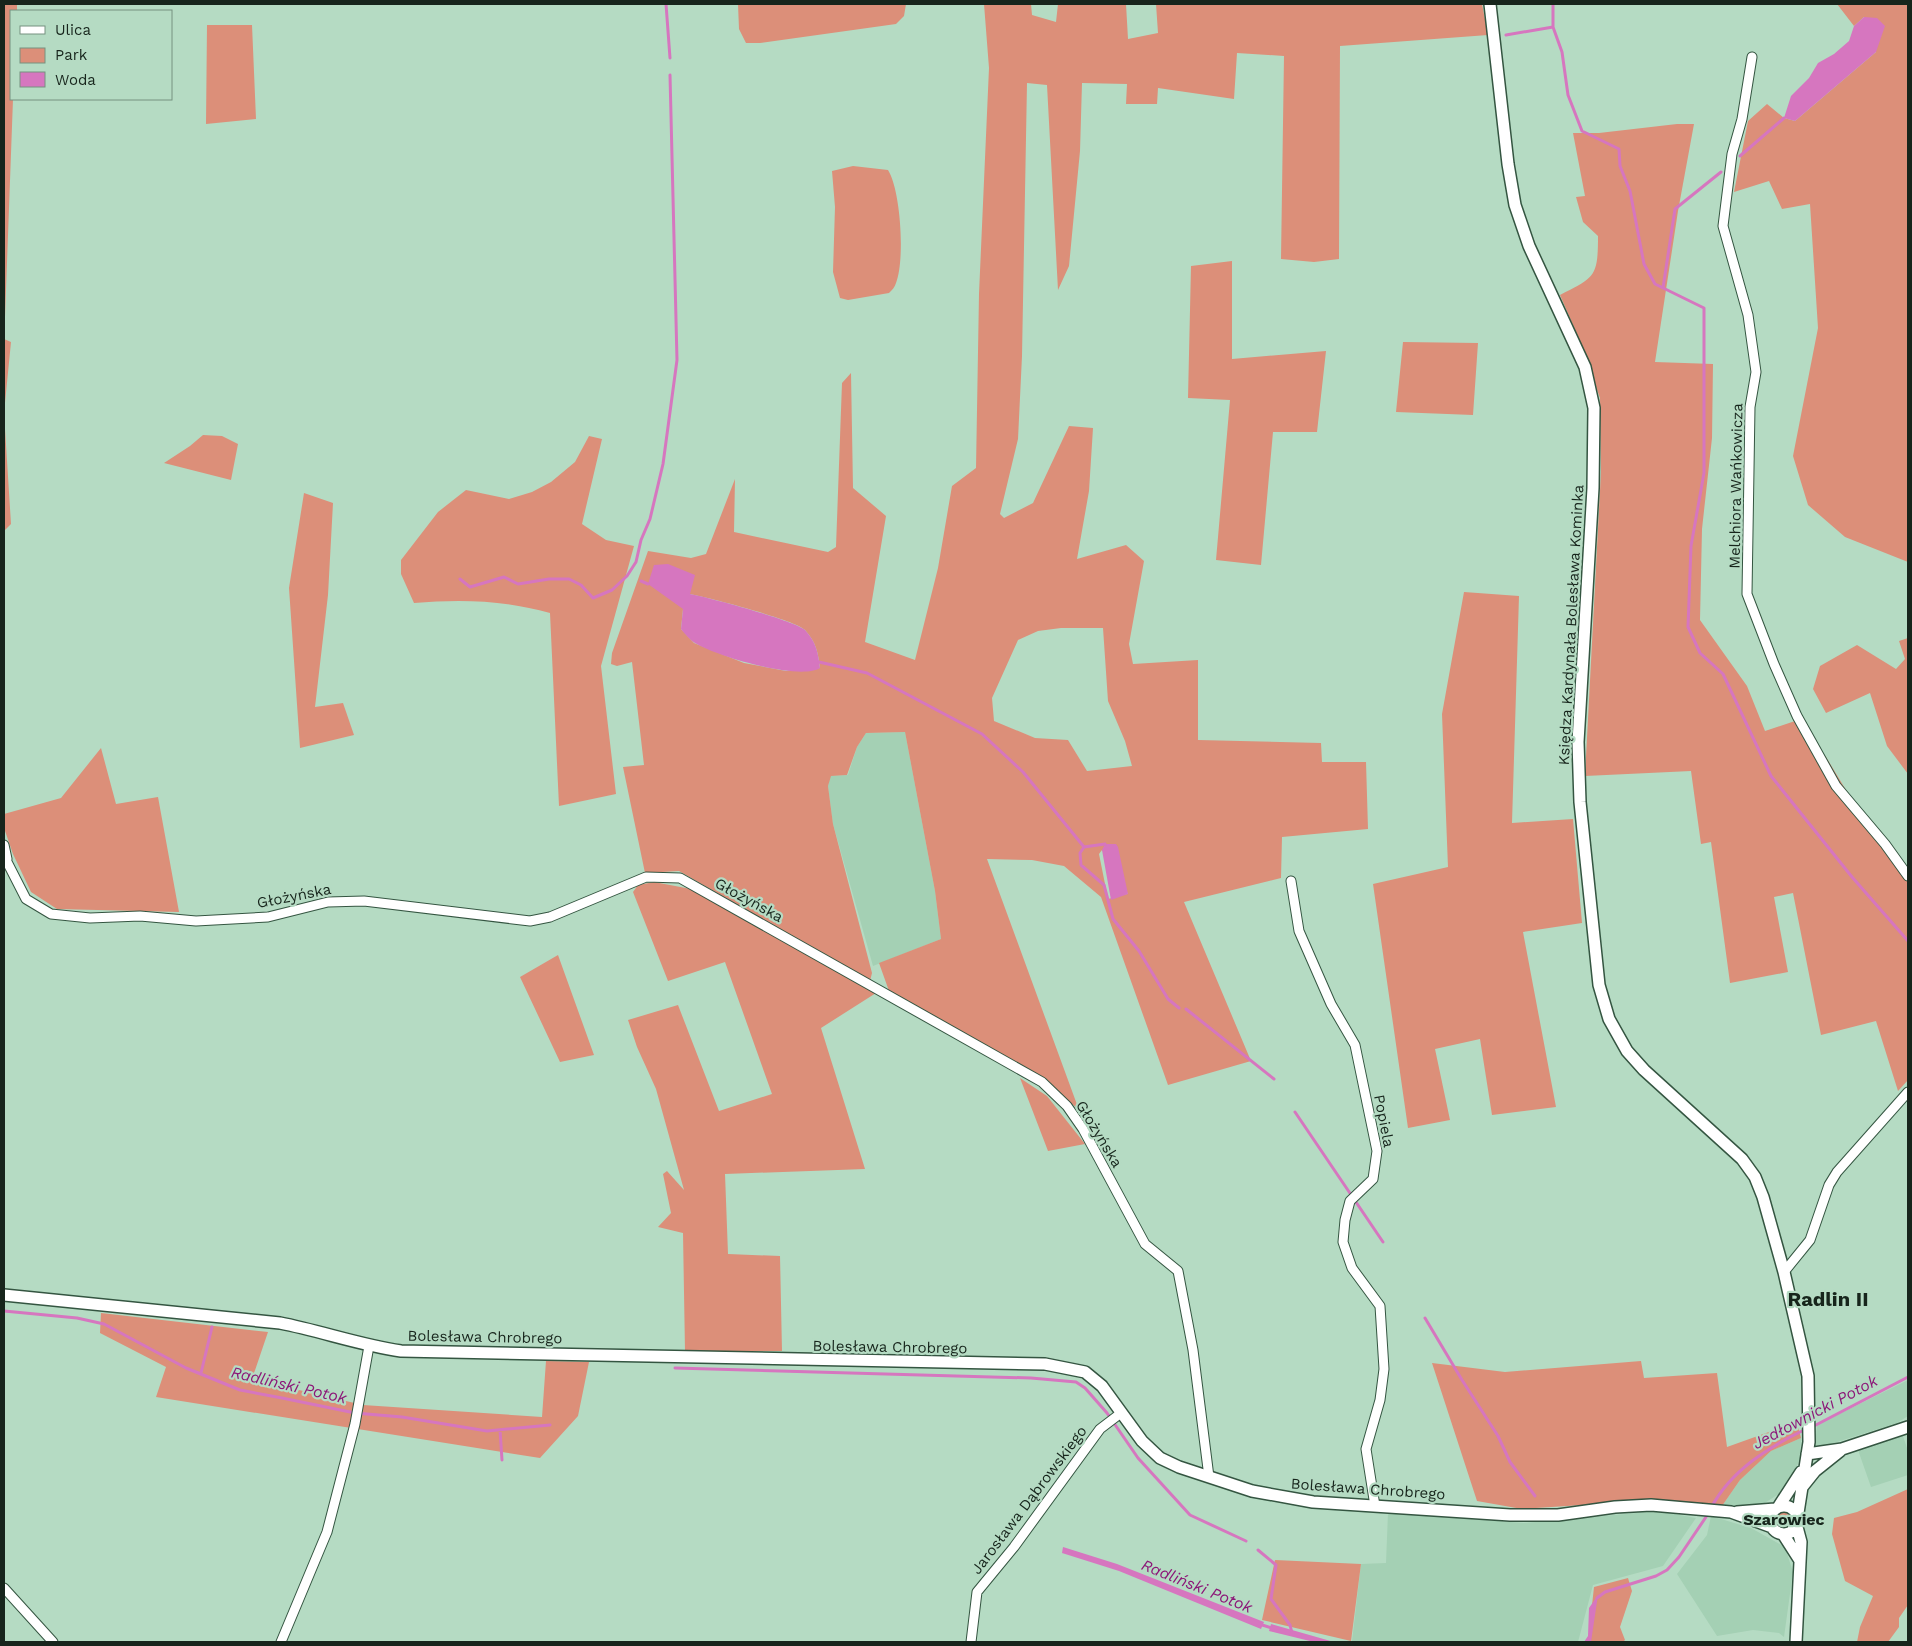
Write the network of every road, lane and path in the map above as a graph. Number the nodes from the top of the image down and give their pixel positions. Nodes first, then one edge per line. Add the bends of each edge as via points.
1 (1490, 4) edge
2 (1752, 57) dead end
3 (4, 846) edge
4 (5, 857) edge
5 (1908, 876) edge
6 (1291, 881) dead end
7 (1908, 1092) edge
8 (1784, 1272) junction
9 (4, 1295) edge
10 (369, 1346) junction
11 (1114, 1418) junction
12 (1908, 1427) edge
13 (1842, 1450) junction
14 (1807, 1454) junction
15 (1805, 1466) junction
16 (1209, 1477) junction
17 (1802, 1487) junction
18 (1375, 1506) junction
19 (1777, 1507) junction
20 (1726, 1511) junction
21 (1798, 1513) junction
22 (1772, 1527) junction
23 (1797, 1527) junction
24 (1783, 1534) junction
25 (1799, 1560) junction
26 (4, 1588) edge
27 (53, 1642) edge
28 (282, 1642) edge
29 (970, 1642) edge
30 (1796, 1642) edge

1 - 8 street, Księdza Kardynała Bolesława Kominka via 1508,164 1516,206 1529,246 1585,367 1594,408 1593,488 1578,742 1580,802 1599,984 1609,1018 1628,1051 1644,1070 1742,1159 1755,1178
2 - 5 street, Melchiora Wańkowicza via 1742,119 1732,154 1723,226 1748,315 1756,372 1750,407 1747,594 1797,716 1836,786
3 - 4 street, Głożyńska
4 - 16 street, Głożyńska via 26,899 51,914 90,918 140,916 196,921 268,917 328,902 364,901 530,921 550,917 646,878 680,878 1042,1082 1067,1106 1083,1129 1145,1244 1178,1271 1193,1350
6 - 18 street, Popiela via 1299,931 1331,1004 1355,1045 1377,1151 1372,1179 1354,1198 1344,1235 1346,1255 1352,1268 1380,1306 1384,1369 1380,1400 1366,1449
7 - 8 street via 1837,1172 1829,1185 1810,1240
8 - 14 street, Księdza Kardynała Bolesława Kominka via 1808,1376
9 - 10 street, Bolesława Chrobrego via 280,1323
10 - 11 street, Bolesława Chrobrego via 515,1354 1044,1364 1085,1372 1102,1386
10 - 28 street via 355,1424 327,1532
11 - 16 street, Bolesława Chrobrego via 1160,1458
11 - 29 street, Jarosława Dąbrowskiego via 1100,1429 977,1592
12 - 13 street
13 - 14 street
13 - 17 street via 1815,1471
14 - 15 street, Księdza Kardynała Bolesława Kominka
15 - 17 street, Księdza Kardynała Bolesława Kominka
15 - 19 street, Księdza Kardynała Bolesława Kominka
16 - 18 street, Bolesława Chrobrego via 1288,1499
17 - 21 street, Księdza Kardynała Bolesława Kominka
18 - 20 street, Bolesława Chrobrego via 1510,1515 1558,1515 1651,1505
19 - 20 street, Bolesława Chrobrego
19 - 21 street via 1792,1507
19 - 22 street via 1770,1516
20 - 22 street, Bolesława Chrobrego
21 - 23 street
22 - 24 street
23 - 24 street
23 - 25 street
24 - 25 street
25 - 30 street
26 - 27 street

